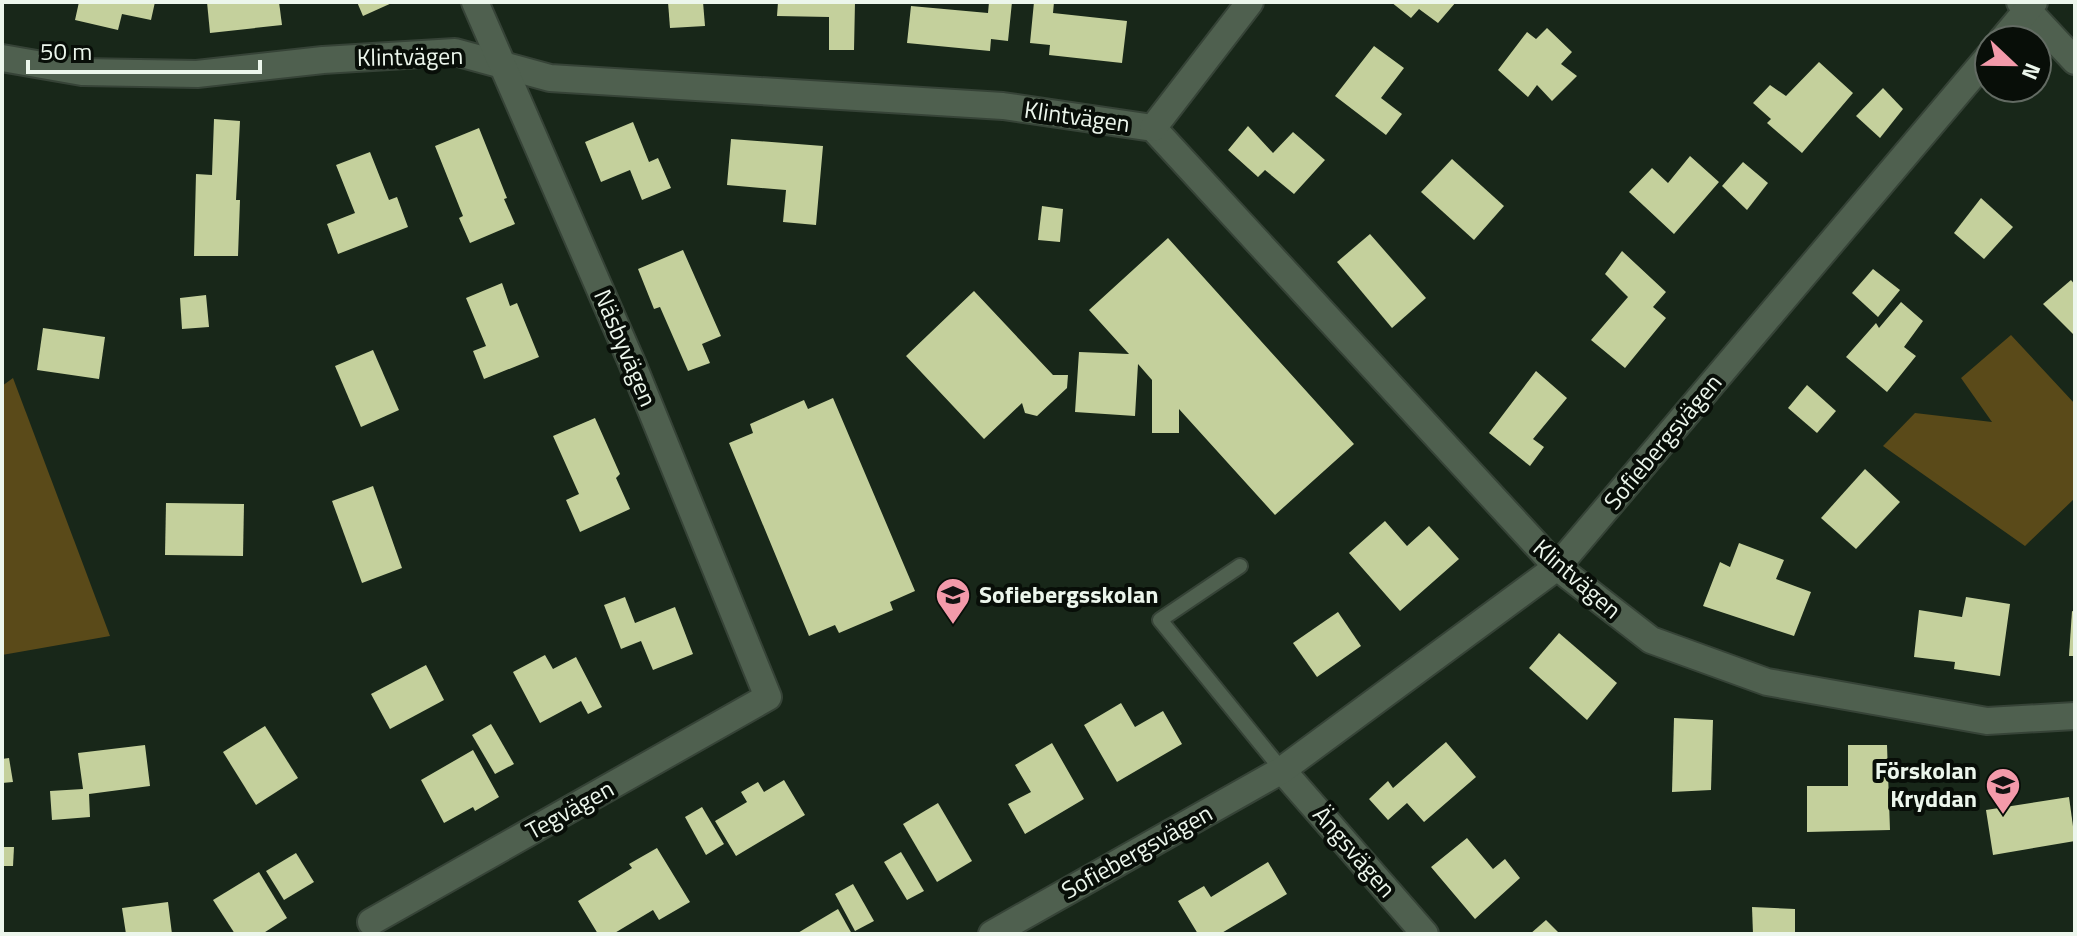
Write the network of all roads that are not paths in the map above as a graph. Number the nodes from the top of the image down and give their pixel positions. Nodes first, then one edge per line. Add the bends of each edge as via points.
1 (475, 2) edge
2 (1250, 2) edge
3 (2027, 5) edge
4 (2013, 24) edge
5 (2, 58) edge
6 (2075, 61) edge
7 (500, 62) junction
8 (1973, 75) edge
9 (1153, 128) junction
10 (1240, 566) dead end
11 (1557, 567) junction
12 (768, 697) joint
13 (2075, 716) edge
14 (1282, 770) junction
15 (367, 930) edge
16 (992, 934) edge
17 (1425, 934) edge

1 - 7 street, Näsbyvägen
2 - 9 street
3 - 4 street
3 - 6 street
5 - 7 street, Klintvägen via 82,72 197,74 455,52
7 - 9 street, Klintvägen via 550,78 1003,106
7 - 12 street, Näsbyvägen via 632,363
8 - 11 street, Sofiebergsvägen
9 - 11 street, Klintvägen
10 - 14 lane via 1160,620
11 - 13 street, Klintvägen via 1651,640 1767,682 1987,721
11 - 14 street, Sofiebergsvägen
12 - 15 street, Tegvägen
14 - 16 street, Sofiebergsvägen
14 - 17 street, Ängsvägen

